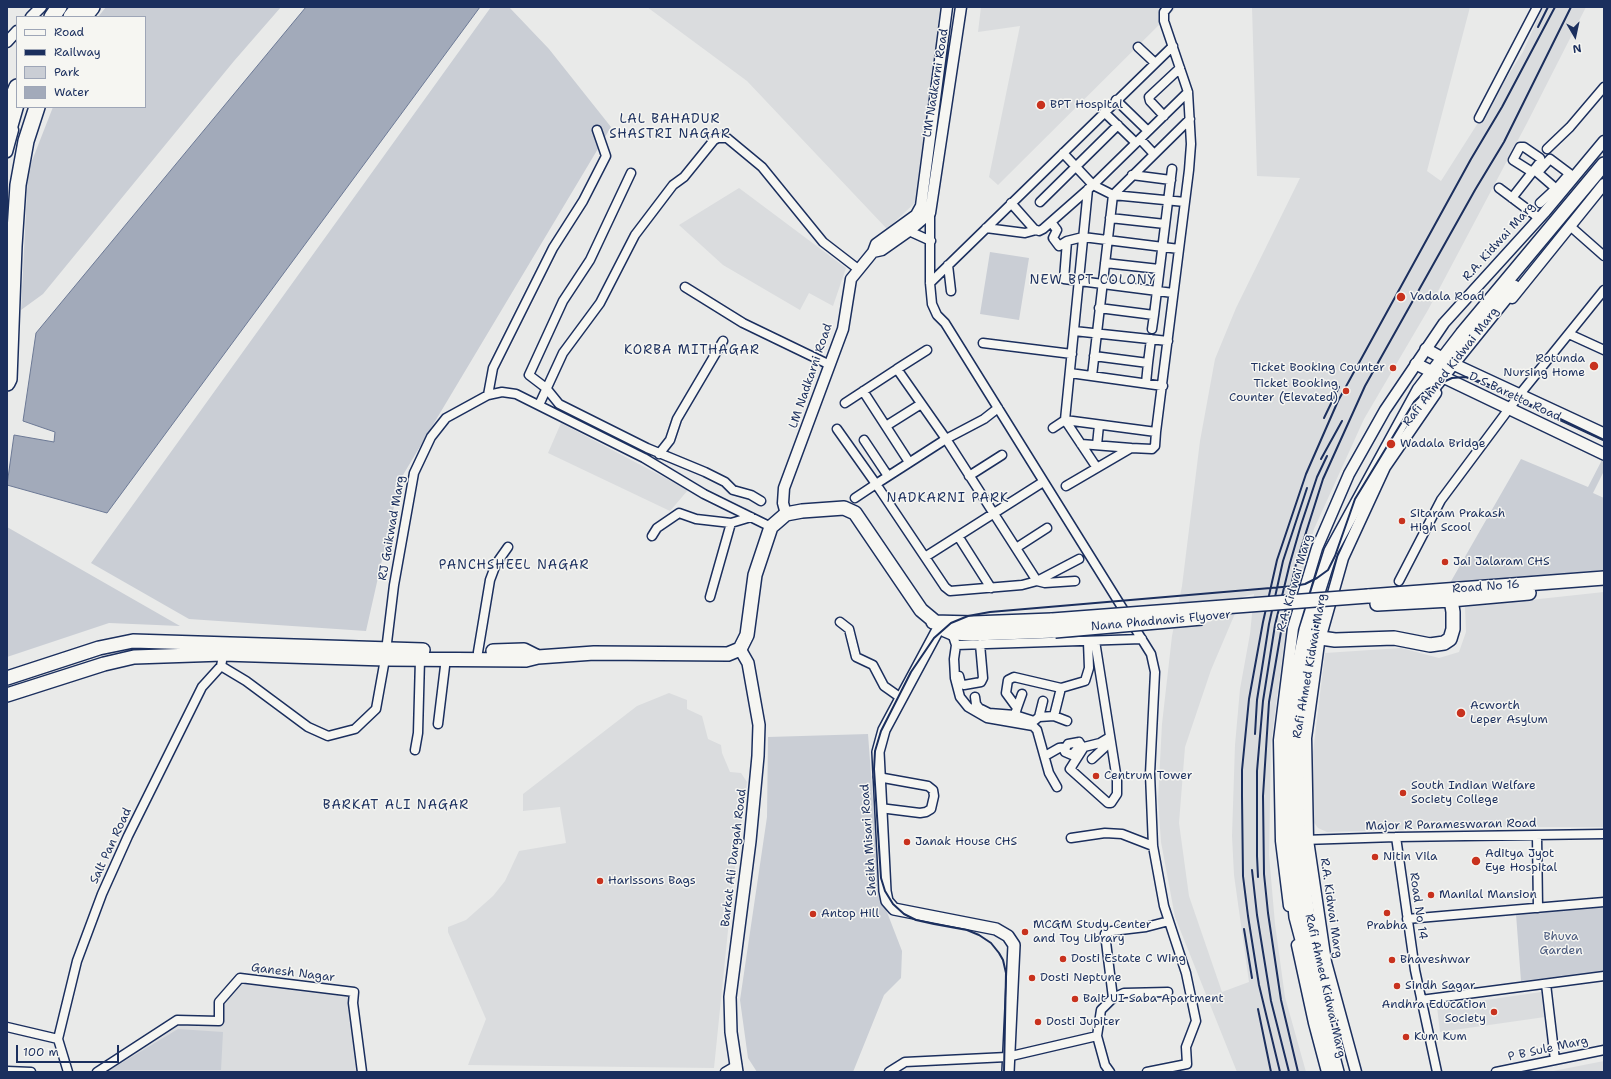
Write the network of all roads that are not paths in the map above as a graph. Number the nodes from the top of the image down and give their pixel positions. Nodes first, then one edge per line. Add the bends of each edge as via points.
1 (41, 7) edge
2 (59, 7) edge
3 (64, 7) edge
4 (71, 7) edge
5 (79, 7) edge
6 (87, 7) edge
7 (92, 7) edge
8 (947, 7) edge
9 (961, 7) edge
10 (1168, 7) edge
11 (1537, 7) edge
12 (32, 16) edge
13 (53, 16) edge
14 (58, 16) edge
15 (65, 16) edge
16 (72, 16) edge
17 (79, 16) edge
18 (85, 16) edge
19 (16, 32) edge
20 (7, 42) edge
21 (1173, 46) junction
22 (1138, 47) dead end
23 (1154, 62) junction
24 (1180, 68) junction
25 (1604, 87) edge
26 (16, 91) edge
27 (1188, 92) junction
28 (1116, 100) junction
29 (16, 105) edge
30 (20, 108) edge
31 (27, 108) edge
32 (34, 108) edge
33 (38, 108) edge
34 (1104, 112) junction
35 (7, 115) edge
36 (1164, 116) junction
37 (1479, 118) dead end
38 (1190, 119) junction
39 (1118, 125) junction
40 (597, 130) dead end
41 (1148, 131) junction
42 (7, 136) edge
43 (1138, 141) junction
44 (1604, 141) edge
45 (1547, 149) dead end
46 (7, 152) edge
47 (1063, 153) junction
48 (1154, 154) junction
49 (1604, 164) edge
50 (931, 166) junction
51 (1076, 167) junction
52 (1172, 169) dead end
53 (1532, 172) dead end
54 (631, 173) dead end
55 (1132, 175) junction
56 (1571, 176) junction
57 (1604, 176) edge
58 (1170, 180) junction
59 (1539, 180) dead end
60 (1604, 184) edge
61 (1091, 187) junction
62 (1499, 188) dead end
63 (1557, 192) junction
64 (1113, 194) junction
65 (1512, 198) junction
66 (1168, 200) junction
67 (1040, 202) dead end
68 (1185, 202) junction
69 (1011, 203) junction
70 (1540, 204) dead end
71 (919, 211) junction
72 (930, 213) junction
73 (1110, 218) junction
74 (1540, 218) junction
75 (1051, 222) junction
76 (1165, 224) junction
77 (1570, 226) junction
78 (986, 228) junction
79 (1036, 230) junction
80 (909, 231) junction
81 (1084, 236) junction
82 (7, 237) edge
83 (1108, 239) junction
84 (931, 241) junction
85 (1067, 241) junction
86 (1162, 246) junction
87 (1179, 249) junction
88 (873, 252) junction
89 (1604, 256) edge
90 (1105, 263) junction
91 (948, 265) junction
92 (858, 269) junction
93 (1159, 269) junction
94 (1079, 281) junction
95 (930, 283) junction
96 (1102, 284) junction
97 (685, 287) dead end
98 (1604, 290) edge
99 (951, 291) dead end
100 (1157, 291) junction
101 (1173, 293) junction
102 (7, 308) edge
103 (1100, 308) junction
104 (1154, 315) junction
105 (1152, 329) dead end
106 (1074, 331) junction
107 (1097, 333) junction
108 (1569, 334) junction
109 (1152, 339) junction
110 (723, 341) dead end
111 (1168, 341) junction
112 (983, 343) dead end
113 (1426, 349) junction
114 (927, 350) dead end
115 (1604, 350) edge
116 (1072, 354) junction
117 (1094, 356) junction
118 (1450, 362) junction
119 (1148, 363) junction
120 (1416, 364) junction
121 (830, 365) junction
122 (897, 369) junction
123 (1070, 373) junction
124 (1440, 375) junction
125 (1092, 376) junction
126 (7, 383) edge
127 (1146, 383) junction
128 (1162, 386) junction
129 (546, 388) junction
130 (863, 391) junction
131 (1520, 394) junction
132 (488, 395) junction
133 (845, 403) dead end
134 (921, 404) junction
135 (539, 405) junction
136 (998, 408) junction
137 (1510, 408) junction
138 (1065, 420) junction
139 (1099, 425) junction
140 (886, 426) junction
141 (1053, 428) dead end
142 (838, 429) dead end
143 (1156, 432) junction
144 (1604, 434) edge
145 (946, 438) junction
146 (864, 440) dead end
147 (1081, 444) junction
148 (1097, 445) junction
149 (1131, 448) junction
150 (659, 454) junction
151 (1604, 454) edge
152 (1002, 455) dead end
153 (909, 462) junction
154 (1096, 468) junction
155 (888, 476) junction
156 (969, 476) junction
157 (1043, 482) junction
158 (876, 484) junction
159 (1066, 486) dead end
160 (856, 498) dead end
161 (761, 501) dead end
162 (994, 513) junction
163 (786, 514) junction
164 (751, 517) junction
165 (731, 523) junction
166 (771, 527) junction
167 (1047, 528) dead end
168 (652, 536) dead end
169 (958, 536) junction
170 (508, 547) dead end
171 (1016, 548) junction
172 (925, 557) junction
173 (1079, 559) dead end
174 (1604, 578) edge
175 (1037, 581) junction
176 (1075, 581) dead end
177 (1399, 581) dead end
178 (1588, 583) junction
179 (1604, 586) edge
180 (991, 588) junction
181 (710, 597) dead end
182 (1368, 600) junction
183 (1451, 600) junction
184 (840, 622) dead end
185 (938, 623) junction
186 (1308, 632) junction
187 (975, 634) junction
188 (956, 636) junction
189 (1142, 639) junction
190 (1091, 641) junction
191 (740, 649) junction
192 (478, 652) junction
193 (386, 654) junction
194 (223, 655) junction
195 (538, 657) junction
196 (446, 658) junction
197 (420, 659) junction
198 (7, 678) edge
199 (1061, 688) junction
200 (1022, 694) dead end
201 (7, 695) edge
202 (976, 697) dead end
203 (901, 698) junction
204 (1043, 701) dead end
205 (1016, 712) junction
206 (1054, 716) junction
207 (1039, 717) junction
208 (1067, 721) dead end
209 (438, 724) dead end
210 (1110, 737) junction
211 (1063, 748) dead end
212 (415, 750) dead end
213 (1045, 756) junction
214 (1092, 759) dead end
215 (878, 777) junction
216 (1057, 787) dead end
217 (880, 808) junction
218 (1604, 834) edge
219 (1396, 836) junction
220 (1537, 836) junction
221 (1071, 838) dead end
222 (1294, 841) junction
223 (1153, 846) junction
224 (1604, 902) edge
225 (1538, 908) junction
226 (1407, 919) junction
227 (1170, 921) junction
228 (1604, 976) edge
229 (1546, 984) junction
230 (1168, 992) dead end
231 (1113, 998) junction
232 (1421, 1000) junction
233 (7, 1027) edge
234 (1097, 1036) junction
235 (58, 1039) junction
236 (1604, 1050) edge
237 (1007, 1057) junction
238 (1555, 1060) junction
239 (737, 1069) edge
240 (7, 1071) edge
241 (31, 1072) edge
242 (68, 1072) edge
243 (97, 1072) edge
244 (362, 1072) edge
245 (725, 1072) edge
246 (889, 1072) edge
247 (1008, 1072) edge
248 (1110, 1072) edge
249 (1147, 1072) edge
250 (1327, 1072) edge
251 (1338, 1072) edge
252 (1345, 1072) edge
253 (1356, 1072) edge
254 (1437, 1072) edge
255 (1496, 1072) edge

1 - 12 street
2 - 13 highway
3 - 14 highway
4 - 15 street
5 - 16 highway
6 - 17 street
7 - 18 highway
8 - 50 street, LM Nadkarni Road
9 - 50 street, LM Nadkarni Road
10 - 21 street via 1164,12 1164,21
11 - 37 street
19 - 20 street
21 - 23 street
21 - 24 street
22 - 23 street
23 - 28 street
24 - 27 street
24 - 36 street via 1149,97 1150,102
25 - 45 street via 1570,128
26 - 35 highway
27 - 36 street
27 - 38 street
28 - 34 street
28 - 41 street
29 - 42 highway
30 - 46 street
31 - 82 highway via 13,158
32 - 102 street via 26,128 15,180
33 - 126 highway via 26,141 18,184
34 - 39 street
34 - 47 street
36 - 41 street
38 - 48 street
38 - 68 street via 1191,144
39 - 43 street
39 - 51 street
40 - 132 street via 606,156 583,201 553,248 493,368
41 - 43 street
43 - 48 street
43 - 61 street
44 - 56 street, R.A. Kidwai Marg
47 - 51 street
47 - 69 street
48 - 55 street
49 - 118 main road
50 - 71 street, LM Nadkarni Road
50 - 72 street, LM Nadkarni Road
51 - 61 street
51 - 67 street
52 - 58 street
53 - 65 street
54 - 129 street via 590,260 563,301 529,375
55 - 58 street
55 - 64 street
56 - 63 street, R.A. Kidwai Marg
56 - 63 street via 1550,159 1539,171 1538,174
57 - 118 main road, Rafi Ahmed Kidwai Marg
58 - 66 street
59 - 63 street
60 - 77 street
61 - 64 street
61 - 75 street
61 - 81 street
62 - 65 street
63 - 70 street
63 - 74 street, R.A. Kidwai Marg
64 - 66 street
64 - 73 street
65 - 74 street
66 - 68 street
66 - 76 street
68 - 87 street
69 - 78 street
69 - 79 street
71 - 72 street
71 - 88 street, LM Nadkarni Road via 876,244
72 - 80 street, LM Nadkarni Road
72 - 84 street
73 - 76 street
73 - 83 street
74 - 113 street, R.A. Kidwai Marg via 1444,323
75 - 79 street via 1043,229
75 - 85 street via 1057,230 1053,238 1059,246
76 - 86 street
77 - 89 street
77 - 118 street
78 - 79 street via 1025,233
78 - 91 street
80 - 84 street
80 - 88 street, LM Nadkarni Road via 882,250
81 - 83 street
81 - 85 street
81 - 94 street
83 - 86 street
83 - 90 street
84 - 95 street
85 - 94 street via 1063,277
86 - 87 street
86 - 93 street
87 - 101 street
88 - 92 street, LM Nadkarni Road
90 - 93 street
90 - 96 street
91 - 95 street
91 - 99 street
92 - 121 street, LM Nadkarni Road via 851,279 843,329
92 - 129 street via 823,242 762,167 727,138 718,138 674,186 635,235 600,303 563,353
93 - 100 street
94 - 96 street
94 - 106 street
95 - 136 street via 932,304 937,315 945,323
96 - 100 street
96 - 103 street
97 - 121 street via 744,323
98 - 108 street
100 - 101 street
100 - 104 street
101 - 111 street
103 - 104 street
103 - 107 street
104 - 105 street
106 - 107 street
106 - 116 street
107 - 109 street
107 - 117 street
108 - 115 street
108 - 131 street
109 - 111 street
109 - 119 street
110 - 150 street via 677,419 670,440
111 - 128 street
112 - 116 street
113 - 118 main road, D S Baretto Road
113 - 120 street, R.A. Kidwai Marg
114 - 122 street
116 - 123 street
117 - 119 street
117 - 125 street
118 - 124 main road
118 - 131 main road, D S Baretto Road
119 - 127 street
120 - 124 main road, D S Baretto Road
120 - 186 street, R.A. Kidwai Marg via 1385,410 1349,474 1317,548
121 - 163 street, LM Nadkarni Road via 784,488 783,503
122 - 130 street
122 - 134 street
123 - 125 street
123 - 138 street
124 - 137 main road, D S Baretto Road
124 - 186 main road via 1419,390 1331,551
125 - 127 street
127 - 128 street
128 - 143 street
129 - 135 street
129 - 150 street via 559,404
130 - 133 street
130 - 140 street
131 - 137 street
131 - 144 main road, D S Baretto Road
132 - 135 street, RJ Gaikwad Marg via 502,392 516,394
132 - 193 street, RJ Gaikwad Marg via 446,418 430,437 414,473 394,585
134 - 140 street
134 - 145 street
135 - 164 street, RJ Gaikwad Marg via 644,458 704,494
136 - 145 street via 984,419
136 - 157 street
137 - 151 main road, D S Baretto Road
137 - 177 street via 1441,500
138 - 139 street
138 - 141 street
138 - 147 street
139 - 143 street
139 - 148 street
140 - 153 street
142 - 158 street
143 - 149 street via 1155,446 1152,448
145 - 153 street
145 - 156 street
146 - 155 street
147 - 148 street
147 - 154 street
148 - 149 street
149 - 154 street
150 - 161 street via 705,472 725,482 733,490
152 - 156 street
153 - 155 street
154 - 159 street
155 - 158 street
156 - 162 street
157 - 162 street
157 - 189 street
158 - 160 street
158 - 172 street
162 - 169 street
162 - 171 street
163 - 166 main road
163 - 185 main road via 844,508 855,513 921,610
164 - 165 street
164 - 166 street, RJ Gaikwad Marg
165 - 168 street via 696,519 679,513 657,528
165 - 181 street
166 - 191 main road via 756,575 746,635
167 - 171 street
169 - 172 street
169 - 180 street
170 - 192 street via 496,564 490,580
171 - 175 street
172 - 180 street via 950,591
173 - 175 street
174 - 178 main road, Road No 16
175 - 176 street
175 - 180 street
178 - 179 main road, Road No 16
178 - 182 main road, Road No 16
178 - 183 main road, Road No 16
182 - 183 main road, Road No 16
182 - 187 main road, Nana Phadnavis Flyover, bridge via 1055,631
183 - 186 main road via 1453,629 1450,639 1444,644 1430,645 1394,638 1335,640
184 - 203 street via 849,629 856,657 873,665 884,686
185 - 188 main road
185 - 203 main road, Sheikh Misari Road
186 - 222 street, R.A. Kidwai Marg via 1306,738
186 - 222 main road via 1292,696 1285,749
187 - 188 main road, Nana Phadnavis Flyover
187 - 188 street via 982,680 979,683 964,685 960,682 958,670
187 - 190 street
188 - 213 street via 955,678 960,696 968,707 987,718 1033,726 1037,730
189 - 190 street
189 - 223 street via 1151,654 1155,672 1150,774
190 - 199 street via 1089,668 1084,685
190 - 210 street
191 - 195 main road via 728,654 594,653
191 - 239 main road, Barkat Ali Dargah Road via 748,663 759,725 750,841 730,997 731,1032
192 - 193 main road
192 - 195 main road via 524,650
193 - 194 main road
193 - 194 street, RJ Gaikwad Marg via 376,709 355,729 328,736 308,727 246,681
193 - 197 main road
194 - 198 main road via 149,641 114,644
194 - 201 main road via 134,657 117,660
194 - 235 street, Salt Pan Road via 202,687 102,894 77,961
195 - 196 main road via 526,660
196 - 197 main road
196 - 209 street
197 - 212 street via 418,733
199 - 205 street via 1010,678 1006,693
199 - 206 street
200 - 205 street
202 - 205 street via 976,704 989,713
203 - 215 main road, Sheikh Misari Road via 881,736
204 - 207 street
205 - 207 street via 1034,720
206 - 207 street
206 - 208 street
210 - 210 street via 1118,792 1114,801 1108,803 1070,770 1084,747 1100,744
210 - 214 street via 1105,747
211 - 213 street
213 - 216 street via 1049,773
215 - 217 main road, Sheikh Misari Road
215 - 217 street via 928,786 933,790 934,796 931,809 920,814
217 - 237 main road, Sheikh Misari Road via 887,901 894,908 996,929 1008,936 1014,945
218 - 220 street, Major R Parameswaran Road
219 - 220 street, Major R Parameswaran Road
219 - 222 street, Major R Parameswaran Road
219 - 226 street, Road No 14
220 - 225 street
221 - 223 street via 1105,833 1122,834
222 - 250 street, R.A. Kidwai Marg via 1288,901
222 - 251 main road via 1296,917
222 - 252 main road, Rafi Ahmed Kidwai Marg via 1323,987
222 - 253 street, R.A. Kidwai Marg
223 - 227 street via 1164,906
224 - 225 street
225 - 226 street
226 - 232 street, Road No 14
227 - 231 street via 1146,927 1112,930 1105,934
227 - 249 street via 1186,973 1196,1021 1186,1047 1187,1064
228 - 229 street
229 - 232 street
229 - 238 street
230 - 231 street via 1124,993
231 - 234 street via 1100,1010
232 - 254 street, Road No 14
233 - 235 street
234 - 237 street
234 - 248 street via 1105,1065
235 - 242 street
236 - 238 street, P B Sule Marg
237 - 246 street via 910,1062
237 - 247 main road, Sheikh Misari Road
238 - 255 street, P B Sule Marg
239 - 245 street
240 - 241 street
243 - 244 street, Ganesh Nagar via 176,1020 219,1021 219,1002 240,978 354,992 353,1003

